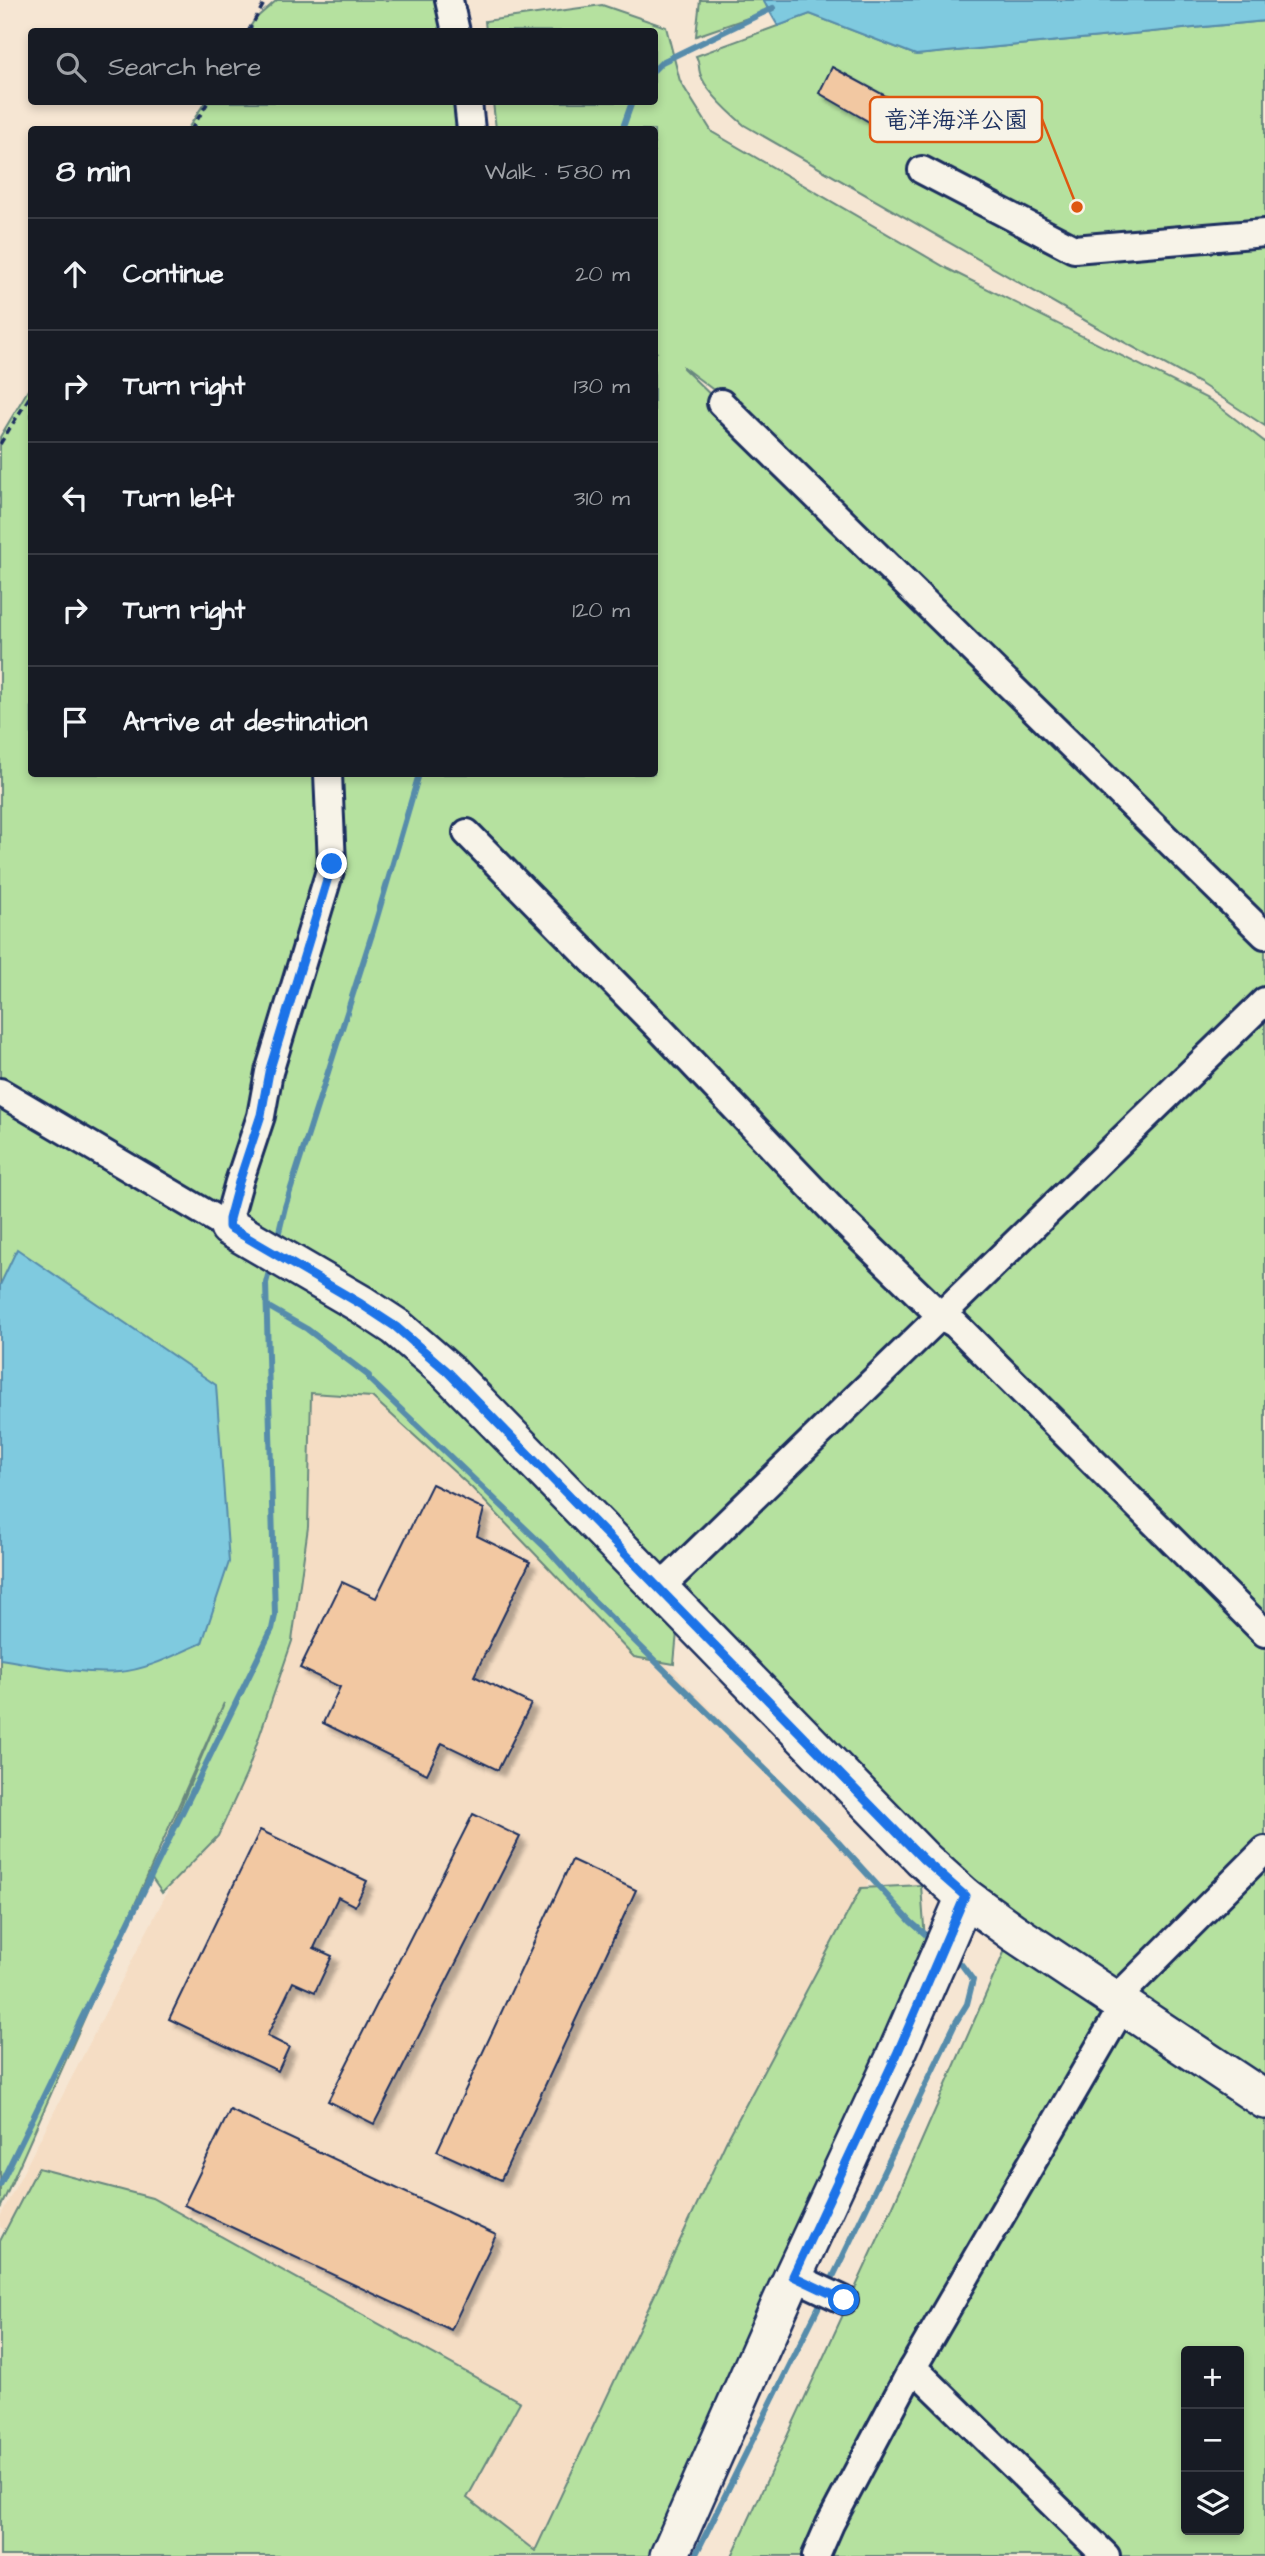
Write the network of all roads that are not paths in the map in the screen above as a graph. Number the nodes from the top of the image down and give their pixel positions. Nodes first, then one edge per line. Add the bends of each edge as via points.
1 (449, 0) edge
2 (455, 28) edge
3 (468, 105) edge
4 (471, 126) edge
5 (922, 170) dead end
6 (1265, 233) edge
7 (721, 403) dead end
8 (328, 777) edge
9 (467, 833) dead end
10 (1265, 935) edge
11 (1265, 1001) edge
12 (0, 1092) edge
13 (229, 1227) junction
14 (941, 1316) junction
15 (659, 1589) junction
16 (1265, 1633) edge
17 (1265, 1850) edge
18 (965, 1896) junction
19 (1119, 2003) junction
20 (1265, 2100) edge
21 (793, 2276) junction
22 (844, 2300) dead end
23 (912, 2369) junction
24 (669, 2556) edge
25 (816, 2556) edge
26 (1106, 2556) edge

1 - 2 street
3 - 4 street
5 - 6 street via 1074,249
7 - 10 street
8 - 13 street via 332,864 269,1072
9 - 14 street
11 - 14 street
12 - 13 street
13 - 15 street via 396,1327 448,1372
14 - 15 street
14 - 16 street via 955,1324
15 - 18 street
17 - 19 street
18 - 19 street
18 - 21 street
19 - 20 street
19 - 23 street
21 - 22 street
21 - 24 street
23 - 25 street
23 - 26 street

